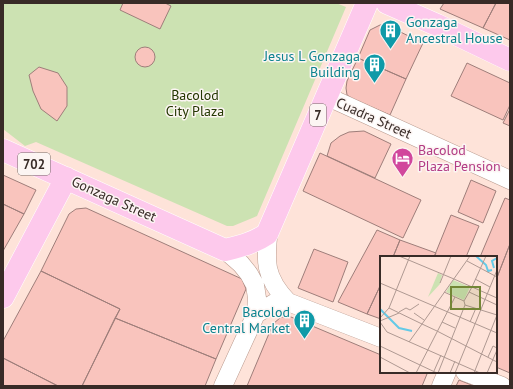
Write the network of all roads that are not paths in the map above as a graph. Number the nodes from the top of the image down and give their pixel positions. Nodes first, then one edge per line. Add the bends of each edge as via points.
1 (367, 3) edge
2 (387, 3) edge
3 (510, 60) edge
4 (326, 96) junction
5 (3, 150) edge
6 (66, 178) junction
7 (510, 180) edge
8 (269, 228) junction
9 (226, 250) junction
10 (3, 297) edge
11 (288, 302) junction
12 (256, 314) junction
13 (380, 338) edge
14 (447, 373) edge
15 (468, 373) edge
16 (223, 386) edge
17 (441, 386) edge
18 (502, 386) edge

1 - 4 main road, 7
2 - 3 main road
4 - 7 street, Cuadra Street
4 - 8 main road, 7
5 - 6 main road, Gonzaga Street / 702
6 - 9 main road, Gonzaga Street
6 - 10 main road
8 - 9 main road, 7 via 267,234 259,239
8 - 11 street via 268,273 276,290
9 - 12 street via 242,264 252,279 256,292
11 - 12 street via 276,302
11 - 13 street
12 - 16 street
14 - 17 street
15 - 18 street

